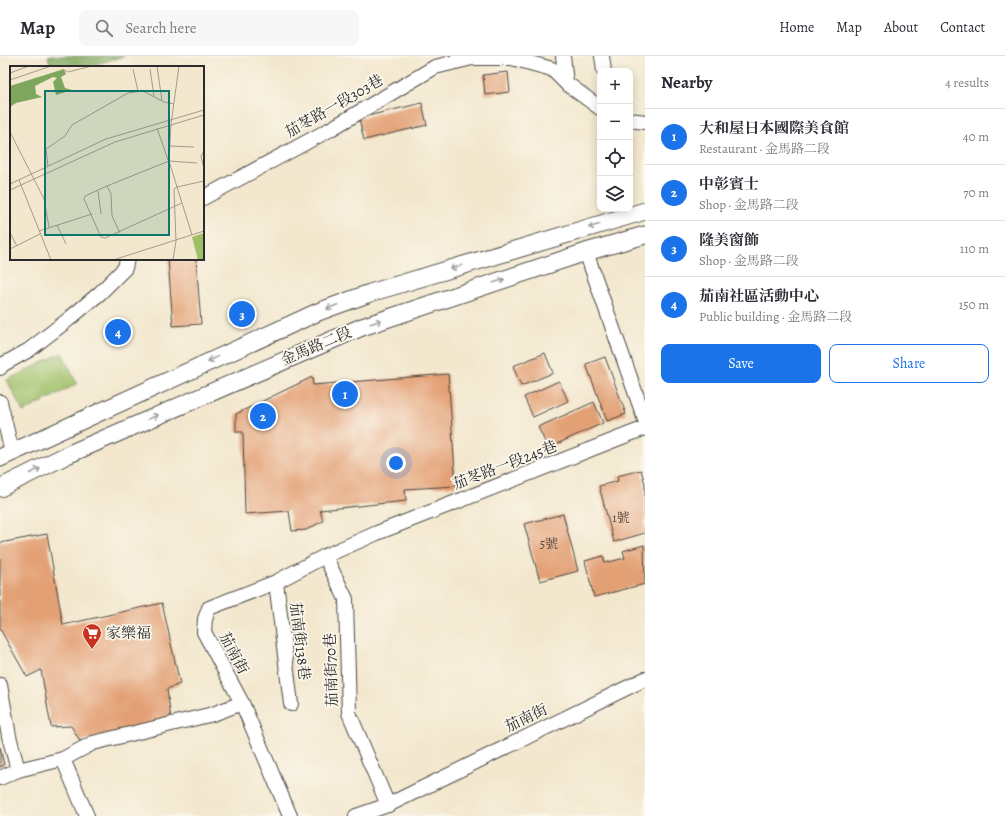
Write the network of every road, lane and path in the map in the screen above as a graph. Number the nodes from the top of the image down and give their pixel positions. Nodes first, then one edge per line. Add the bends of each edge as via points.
1 (563, 56) edge
2 (602, 56) edge
3 (487, 57) edge
4 (604, 68) edge
5 (566, 83) junction
6 (597, 106) edge
7 (633, 120) edge
8 (645, 122) edge
9 (204, 197) edge
10 (645, 211) edge
11 (645, 235) edge
12 (586, 252) junction
13 (127, 260) edge
14 (0, 368) edge
15 (0, 402) edge
16 (645, 420) edge
17 (645, 428) edge
18 (6, 455) edge
19 (0, 488) edge
20 (377, 533) joint
21 (325, 556) junction
22 (276, 582) junction
23 (645, 679) edge
24 (0, 685) edge
25 (242, 703) junction
26 (291, 704) dead end
27 (63, 759) junction
28 (18, 770) junction
29 (0, 778) edge
30 (388, 805) junction
31 (87, 816) edge
32 (290, 816) edge
33 (356, 816) edge

1 - 5 street
2 - 4 street
3 - 5 street, 茄苳路一段303巷 via 512,58 552,69
3 - 9 street, 茄苳路一段303巷 via 472,58 434,68 329,130
5 - 6 street, 茄苳路一段303巷
7 - 8 street
10 -> 18 main road, 金馬路二段 via 370,293 318,312
11 - 12 main road, 金馬路二段
12 - 16 street
19 -> 12 main road, 金馬路二段 via 67,455 355,329
13 - 14 street via 126,268 100,293 29,350
15 - 18 street
17 - 20 street, 茄苳路一段245巷
20 - 21 street, 茄南街
21 - 22 street, 茄南街
21 - 30 street, 茄南街70巷 via 346,599 349,713
22 - 25 street, 茄南街 via 209,608 205,619 204,632
22 - 26 street, 茄南街138巷
23 - 30 street, 茄南街
24 - 28 street
25 - 27 street via 213,714 93,743
25 - 32 street, 茄南街
27 - 28 street
27 - 31 street
28 - 29 street
30 - 33 street, 茄南街

